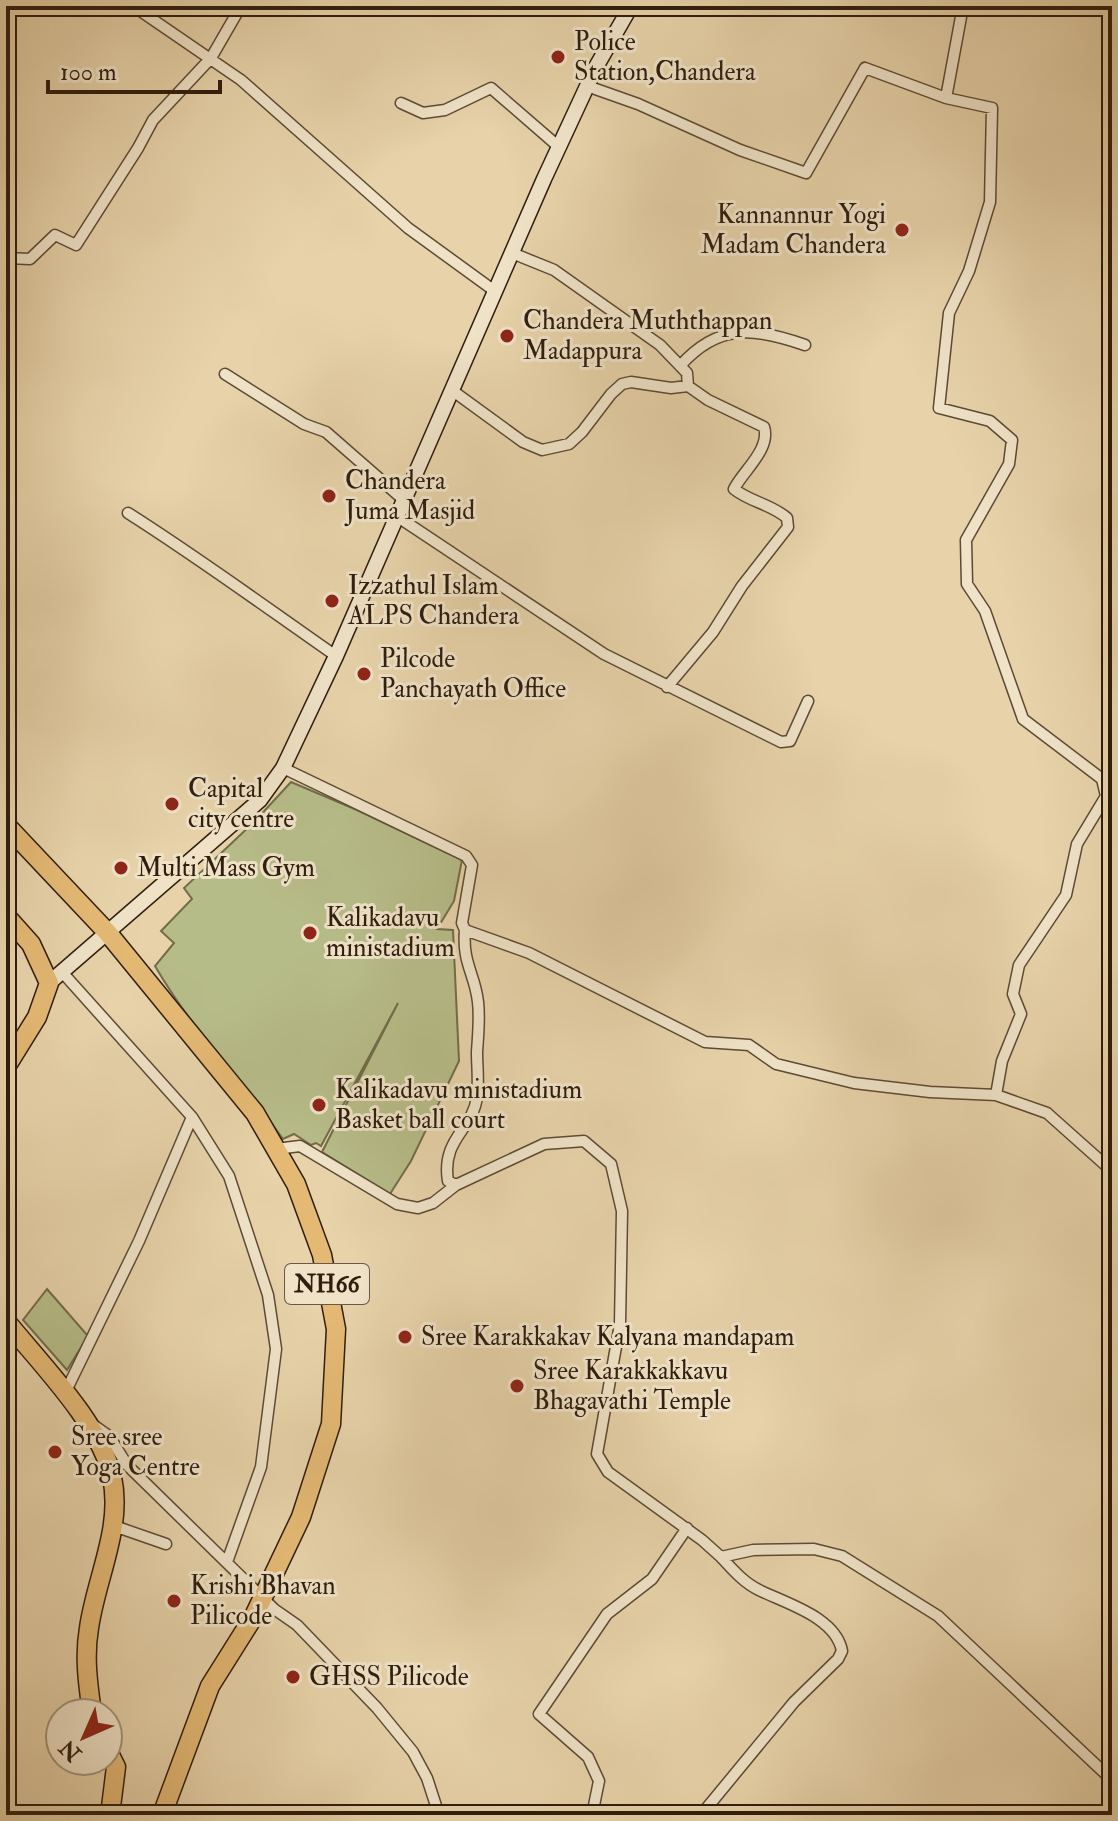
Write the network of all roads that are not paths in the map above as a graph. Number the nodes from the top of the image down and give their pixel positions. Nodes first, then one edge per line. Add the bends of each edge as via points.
1 (133, 6) edge
2 (241, 6) edge
3 (631, 6) edge
4 (963, 6) edge
5 (211, 58) junction
6 (587, 86) junction
7 (946, 98) junction
8 (401, 103) dead end
9 (559, 147) junction
10 (512, 253) junction
11 (6, 258) edge
12 (496, 292) junction
13 (805, 345) dead end
14 (680, 366) junction
15 (225, 374) dead end
16 (688, 386) junction
17 (453, 391) junction
18 (405, 501) junction
19 (128, 513) dead end
20 (398, 517) junction
21 (336, 656) junction
22 (667, 687) junction
23 (808, 701) dead end
24 (283, 768) junction
25 (6, 825) edge
26 (6, 916) edge
27 (465, 930) junction
28 (107, 932) junction
29 (55, 977) junction
30 (6, 1067) edge
31 (996, 1095) junction
32 (192, 1117) junction
33 (276, 1149) junction
34 (1112, 1171) edge
35 (456, 1185) junction
36 (6, 1321) edge
37 (65, 1393) junction
38 (90, 1424) junction
39 (687, 1528) junction
40 (112, 1530) junction
41 (166, 1544) dead end
42 (721, 1557) junction
43 (227, 1562) junction
44 (263, 1597) junction
45 (89, 1697) edge
46 (115, 1777) edge
47 (1112, 1780) edge
48 (110, 1815) edge
49 (162, 1815) edge
50 (439, 1815) edge
51 (592, 1815) edge
52 (701, 1815) edge

1 - 5 street
2 - 5 street
3 - 6 main road
4 - 7 street
5 - 11 street via 153,120 76,245 55,235 30,259
5 - 12 street via 408,228
6 - 7 street via 806,173 865,68
6 - 9 main road
7 - 31 street via 992,108 990,202 969,271 949,313 939,408 990,421 1012,440 1009,464 966,540 967,584 985,611 1023,719 1102,779 1106,796 1077,844 1066,895 1019,965 1013,994 1021,1014 1002,1061
8 - 9 street via 423,113 445,110 491,88
9 - 10 main road
10 - 12 main road
10 - 14 street via 554,270 660,345
12 - 17 main road
13 - 14 street via 743,330 709,341
14 - 16 street
15 - 18 street via 304,424 326,432
16 - 17 street via 622,384 569,444 542,450
16 - 22 street via 764,427 764,445 734,489 778,510 788,527
17 - 18 main road
18 - 20 main road
19 - 21 street
20 - 21 main road
20 - 22 street via 604,654
21 - 24 main road
22 - 23 street via 781,742 790,741
24 - 27 street via 466,856 472,865
24 - 28 main road via 260,800
25 - 28 highway, NH66
26 - 29 highway
27 - 31 street via 529,953 705,1042 749,1045 776,1064 854,1083
27 - 35 street via 466,963 478,1003 478,1089 475,1111 449,1151 448,1181
28 - 29 main road
28 - 33 highway, NH66 via 255,1113
29 - 30 highway
29 - 32 street
31 - 34 street via 1047,1113
32 - 37 street via 134,1254
32 - 43 street via 229,1176 268,1295 276,1349 261,1467
33 - 35 street via 300,1146 397,1204 418,1208
33 - 44 highway, NH66 via 296,1184 322,1255 336,1329 331,1424 301,1517
35 - 39 street via 544,1144 584,1141 611,1164 622,1211 620,1324 597,1454 608,1472
36 - 37 highway
37 - 38 highway
38 - 40 highway via 112,1477
38 - 43 street via 109,1436 127,1465
39 - 42 street
39 - 51 street via 652,1579 607,1614 539,1714 588,1757 599,1781
40 - 41 street
40 - 45 highway via 89,1626 85,1669
42 - 47 street via 753,1550 814,1549 842,1556 938,1616
42 - 52 street via 747,1583 786,1600 832,1631 842,1651
43 - 44 street
44 - 49 highway, NH66 via 210,1686
44 - 50 street via 297,1625 413,1752
46 - 48 highway

